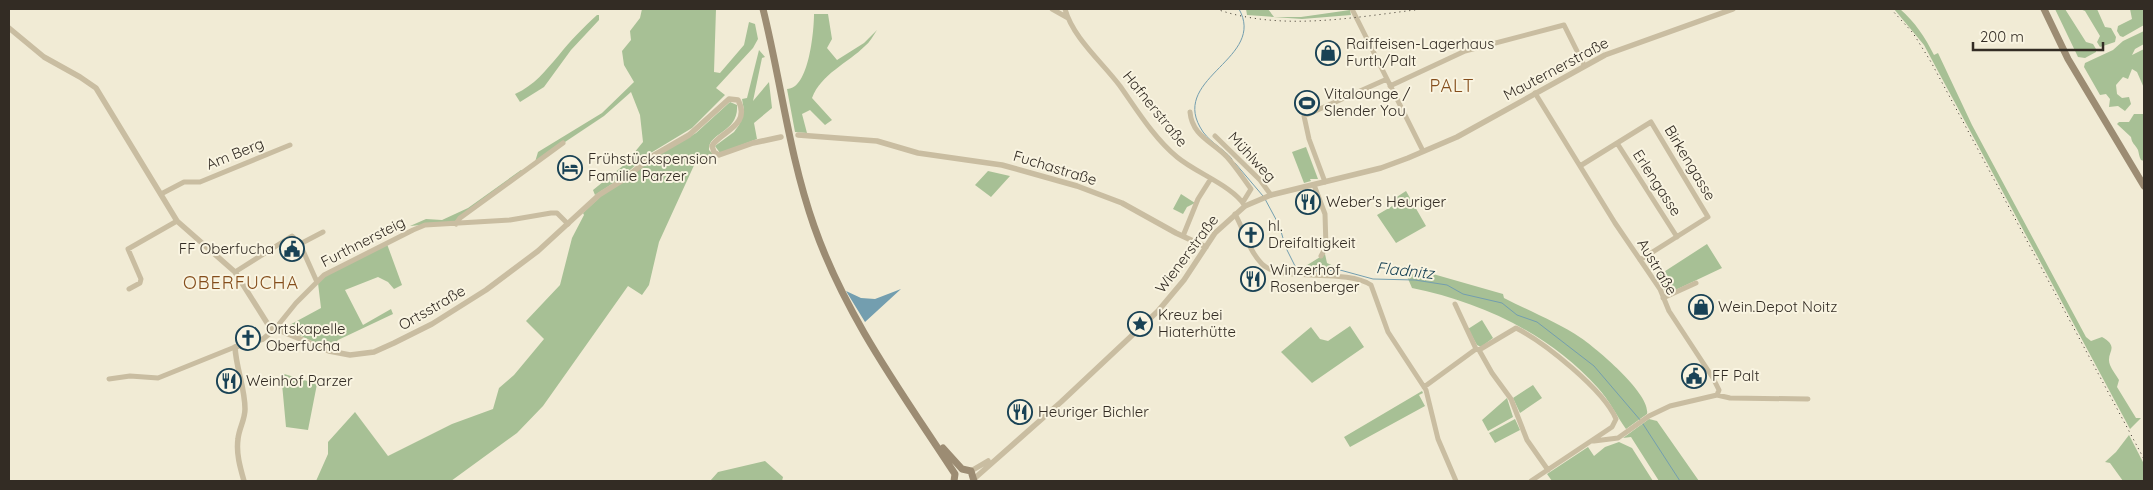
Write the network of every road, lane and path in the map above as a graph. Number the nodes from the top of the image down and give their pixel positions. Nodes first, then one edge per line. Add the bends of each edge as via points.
1 (763, 9) edge
2 (1052, 9) edge
3 (1065, 9) edge
4 (1353, 9) edge
5 (1733, 9) edge
6 (2044, 9) edge
7 (1068, 18) junction
8 (9, 28) edge
9 (1584, 65) junction
10 (1387, 79) junction
11 (1390, 86) junction
12 (1535, 93) junction
13 (1190, 112) dead end
14 (798, 135) dead end
15 (1216, 136) dead end
16 (781, 137) dead end
17 (563, 143) dead end
18 (1617, 143) junction
19 (290, 145) dead end
20 (1423, 151) junction
21 (1580, 166) junction
22 (1210, 180) junction
23 (1325, 182) junction
24 (1314, 186) junction
25 (2144, 186) edge
26 (161, 194) junction
27 (1271, 195) junction
28 (1244, 204) junction
29 (1235, 214) junction
30 (1229, 219) junction
31 (177, 221) junction
32 (456, 224) junction
33 (568, 224) junction
34 (1241, 228) junction
35 (323, 232) dead end
36 (1183, 236) junction
37 (1677, 237) junction
38 (300, 244) junction
39 (1206, 247) junction
40 (1321, 256) dead end
41 (1640, 260) junction
42 (235, 272) junction
43 (317, 282) junction
44 (1696, 283) dead end
45 (130, 289) dead end
46 (1663, 298) junction
47 (1455, 304) dead end
48 (275, 329) junction
49 (235, 347) junction
50 (1477, 349) junction
51 (109, 379) dead end
52 (1424, 387) junction
53 (1717, 395) junction
54 (1808, 399) dead end
55 (929, 433) junction
56 (1591, 442) junction
57 (962, 469) junction
58 (1548, 470) junction
59 (973, 477) edge
60 (954, 478) edge
61 (244, 481) edge
62 (1456, 481) edge
63 (1531, 481) edge

1 - 55 main road via 796,168 825,255 860,329
2 - 7 street
3 - 7 street, Hafnerstraße
4 - 10 street
5 - 9 street, Mauternerstraße via 1629,45
6 - 25 main road via 2068,59
7 - 22 street, Hafnerstraße via 1141,117 1170,150
8 - 26 street via 44,57 96,88
9 - 11 street via 1564,25 1465,51
9 - 12 street, Mauternerstraße
10 - 11 street
10 - 23 street via 1303,117
11 - 20 street
12 - 20 street, Mauternerstraße via 1463,134
12 - 21 street, Austraße
13 - 28 street via 1199,134 1228,158 1251,189
14 - 36 street, Fuchastraße via 888,142 918,154 1002,165 1077,186 1122,203
15 - 27 street, Mühlweg
16 - 33 street, Ortsstraße via 719,155 714,152 712,146 736,124 740,104 732,98 689,135 651,157 599,195
17 - 32 street
18 - 21 street
18 - 37 street, Erlengasse
18 - 37 street, Birkengasse via 1651,122 1708,217
19 - 26 street, Am Berg via 200,182 184,182
20 - 23 street, Wienerstraße via 1389,166
21 - 41 street, Austraße
22 - 28 street, Hafnerstraße
22 - 36 street via 1198,199
23 - 24 street, Wienerstraße
24 - 27 street, Wienerstraße
24 - 40 street via 1325,214 1326,247
26 - 31 street
27 - 28 street, Wienerstraße
28 - 29 street, Wienerstraße
29 - 30 street, Wienerstraße
29 - 34 street
30 - 34 street
30 - 39 street, Wienerstraße
31 - 42 street
31 - 45 street via 128,249 141,279
32 - 33 street, Furthnersteig via 557,213
32 - 43 street, Furthnersteig via 425,225 413,230 339,266
33 - 48 street, Ortsstraße via 486,290 432,324 374,352 340,354
34 - 52 street via 1257,258 1270,269 1297,275 1333,276 1371,285 1388,332
35 - 38 street
36 - 39 street, Fuchastraße
37 - 41 street
38 - 42 street via 292,236
38 - 43 street
39 - 59 street, Wienerstraße via 1158,311 1061,402
41 - 46 street, Austraße
42 - 48 street via 264,320
43 - 48 street, Furthnersteig
44 - 46 street
46 - 53 street, Austraße via 1714,378 1719,390
47 - 50 street
48 - 49 street via 263,339
49 - 51 street via 158,378 130,376
49 - 61 street via 245,410 237,453
50 - 52 street
50 - 56 street via 1516,328 1569,365 1616,419
50 - 58 street via 1511,399 1527,440
52 - 62 street via 1438,439
53 - 54 street
53 - 56 street via 1670,406 1650,415 1618,438
55 - 57 main road
55 - 60 main road
56 - 58 street
57 - 59 main road
57 - 60 main road
58 - 63 street

